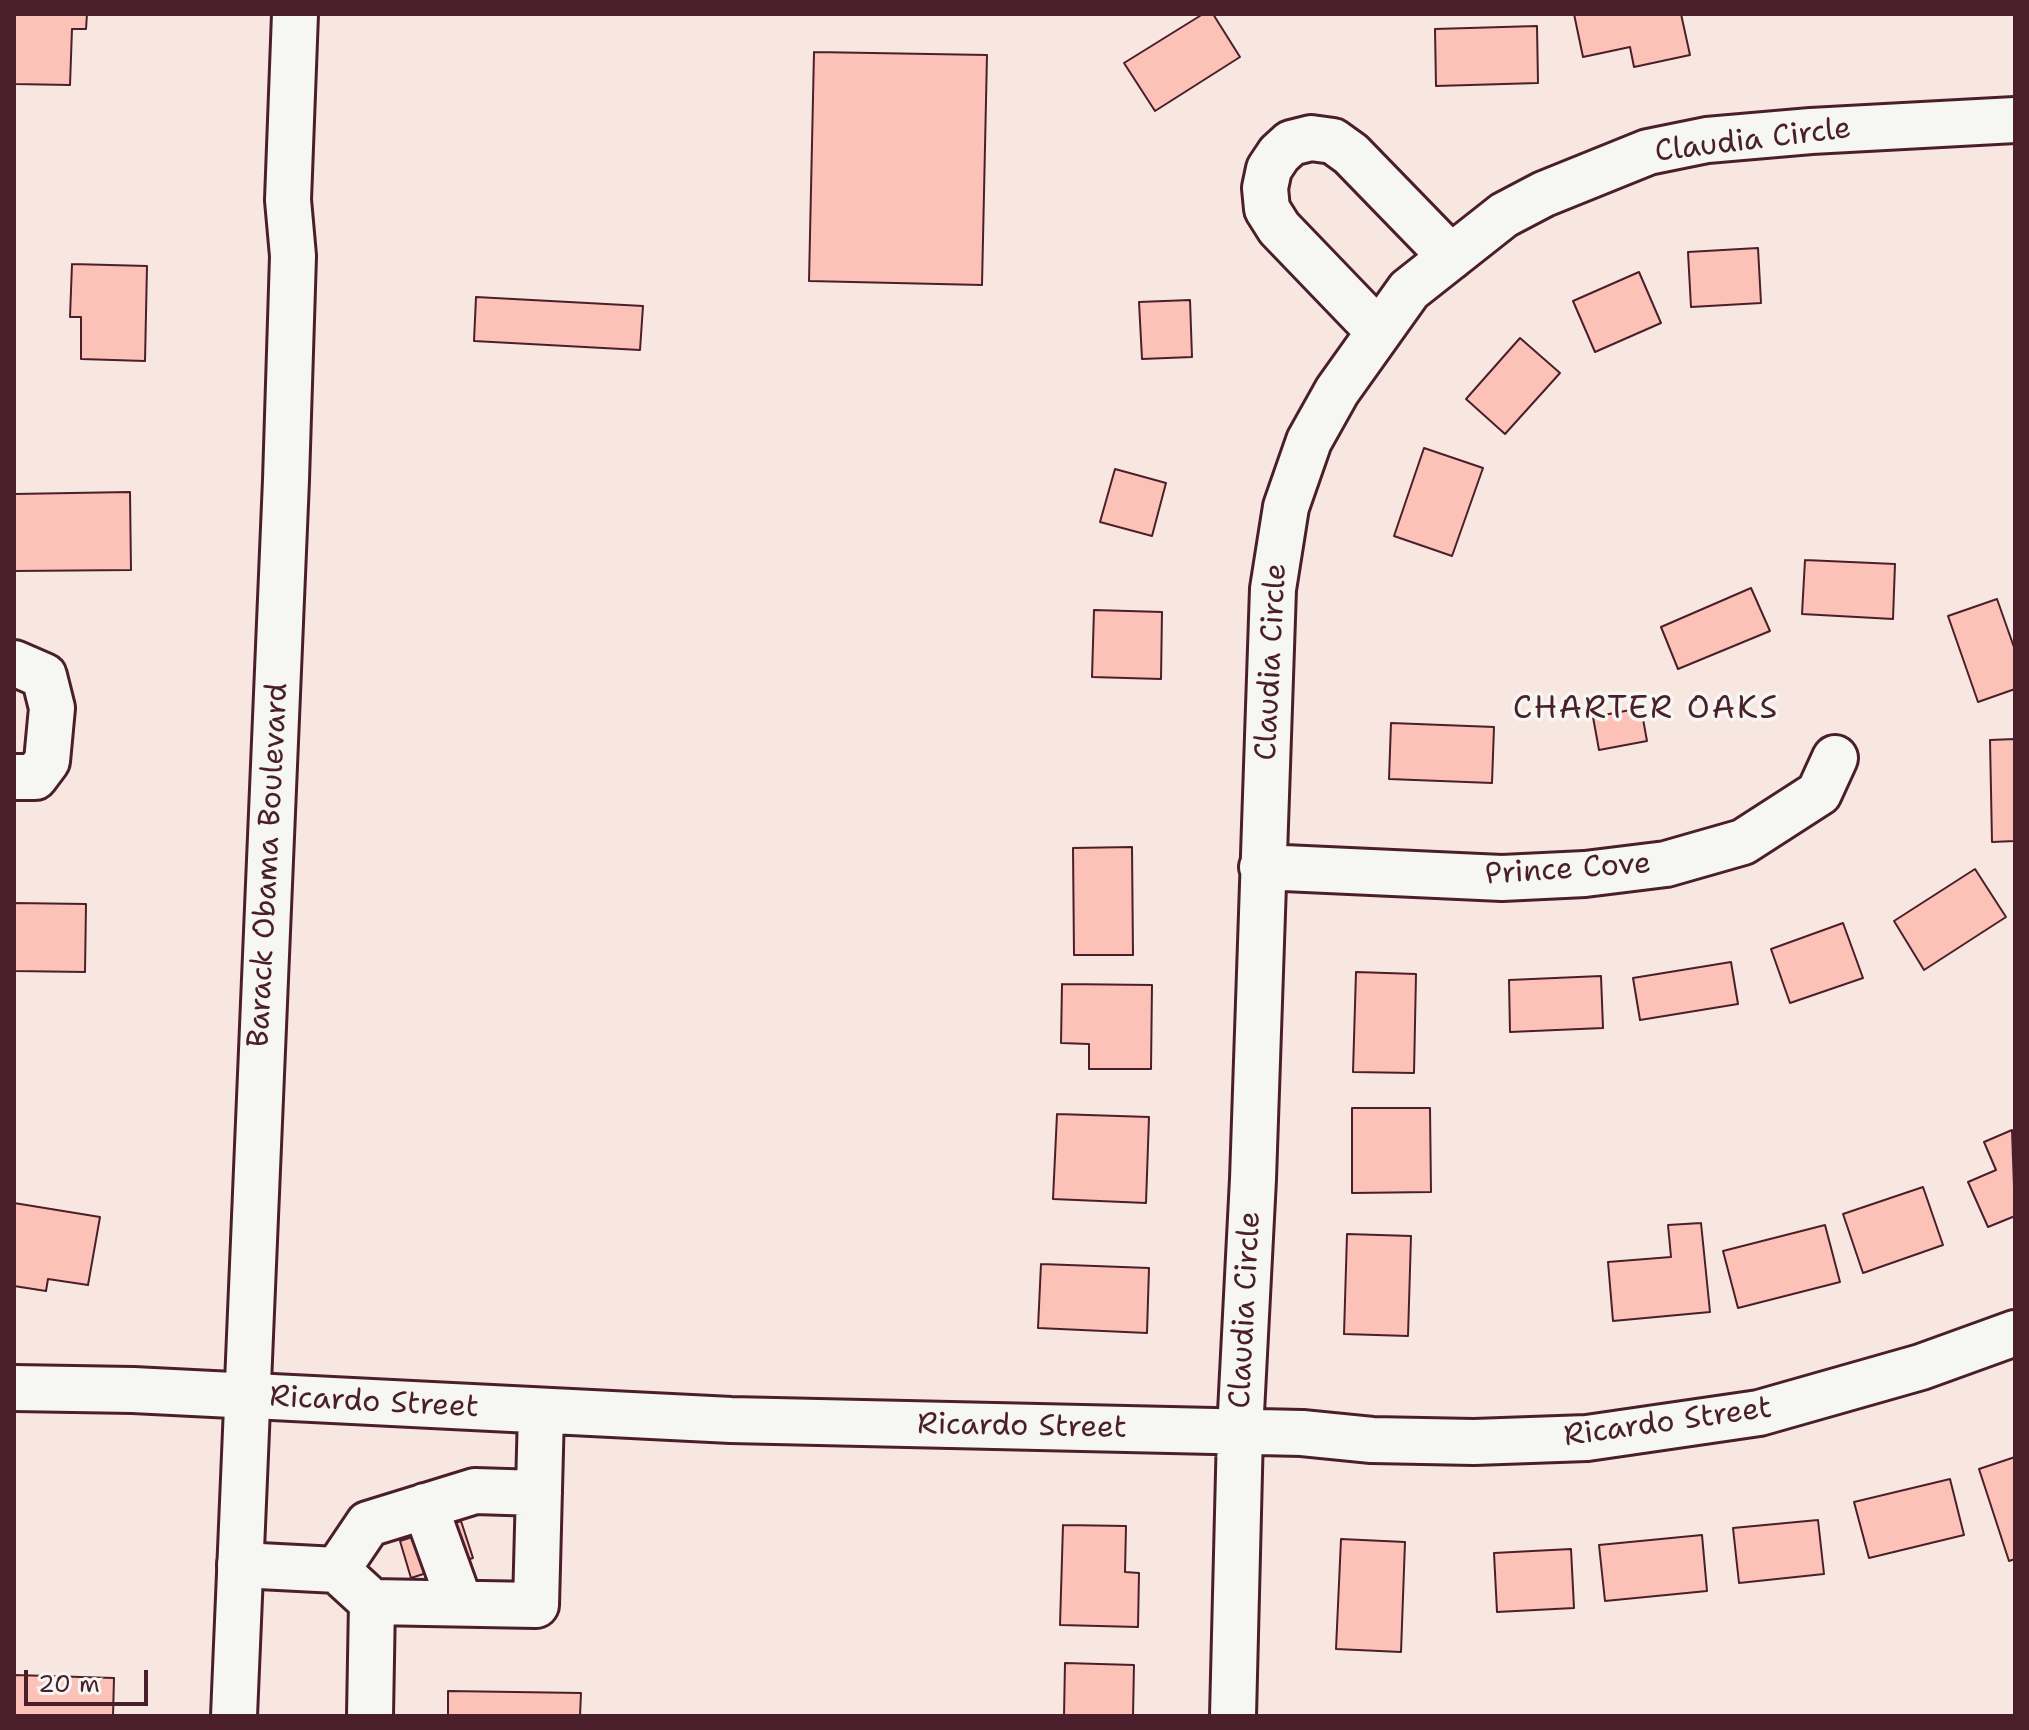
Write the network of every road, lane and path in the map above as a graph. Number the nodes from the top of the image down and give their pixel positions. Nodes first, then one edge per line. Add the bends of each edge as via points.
1 (295, 14) edge
2 (2015, 120) edge
3 (1451, 257) junction
4 (1379, 332) junction
5 (14, 663) edge
6 (1835, 758) dead end
7 (14, 777) edge
8 (1262, 867) junction
9 (2015, 1333) edge
10 (14, 1388) edge
11 (246, 1396) junction
12 (541, 1412) junction
13 (1240, 1432) junction
14 (539, 1493) junction
15 (425, 1506) junction
16 (240, 1565) junction
17 (337, 1570) junction
18 (372, 1602) junction
19 (460, 1603) junction
20 (234, 1716) edge
21 (370, 1716) edge
22 (1233, 1716) edge

1 - 11 street, Barack Obama Boulevard via 286,480
2 - 3 street, Claudia Circle via 1707,140 1648,152 1504,215
3 - 4 street, Claudia Circle via 1409,290
3 - 4 street via 1333,141 1311,138 1291,143 1279,154 1269,169 1267,209
4 - 8 street, Claudia Circle via 1309,441 1286,507 1273,589
5 - 7 street via 44,676 52,708 47,761 35,777
6 - 8 street, Prince Cove via 1819,793 1743,842 1666,864 1502,878
8 - 13 street, Claudia Circle
9 - 13 street, Ricardo Street via 1832,1394 1682,1427 1587,1438 1474,1442
10 - 11 street, Ricardo Street
11 - 12 street, Ricardo Street
11 - 16 street, Barack Obama Boulevard
12 - 13 street, Ricardo Street
12 - 14 street
13 - 22 street, Claudia Circle
14 - 15 street via 475,1491
14 - 19 street via 536,1605
15 - 17 street via 368,1524
15 - 19 street
16 - 17 street
16 - 20 street, Barack Obama Boulevard
17 - 18 street
18 - 19 street
18 - 21 street

